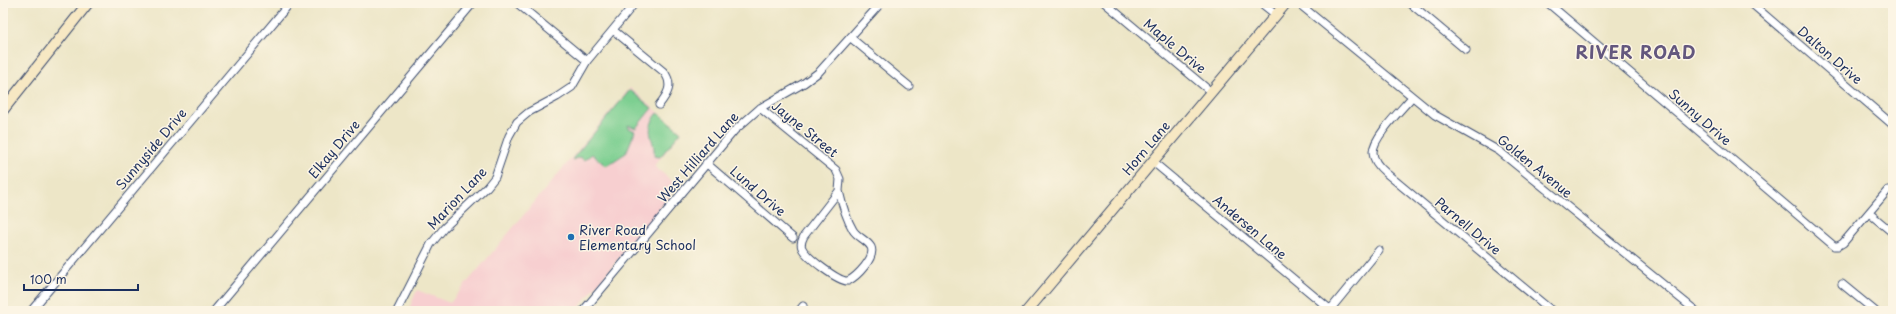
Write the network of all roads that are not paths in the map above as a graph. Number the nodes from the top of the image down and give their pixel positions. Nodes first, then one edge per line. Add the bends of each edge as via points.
1 (88, 3) edge
2 (290, 3) edge
3 (473, 3) edge
4 (517, 3) edge
5 (635, 3) edge
6 (881, 3) edge
7 (1105, 3) edge
8 (1261, 3) edge
9 (1286, 3) edge
10 (1298, 3) edge
11 (1410, 3) edge
12 (1548, 3) edge
13 (1751, 3) edge
14 (1276, 15) junction
15 (613, 30) junction
16 (851, 38) junction
17 (1466, 50) dead end
18 (587, 62) junction
19 (909, 86) dead end
20 (1211, 92) junction
21 (1412, 97) junction
22 (659, 106) dead end
23 (760, 108) junction
24 (3, 110) edge
25 (1893, 125) edge
26 (1152, 161) junction
27 (706, 163) junction
28 (1888, 190) dead end
29 (839, 191) junction
30 (1868, 213) junction
31 (1893, 233) edge
32 (794, 238) dead end
33 (1379, 250) dead end
34 (1842, 284) dead end
35 (1330, 310) edge
36 (31, 311) edge
37 (214, 311) edge
38 (397, 311) edge
39 (583, 311) edge
40 (1027, 311) edge
41 (1552, 311) edge
42 (1696, 311) edge
43 (1875, 311) edge

1 - 24 street
2 - 36 street, Sunnyside Drive
3 - 37 street, Elkay Drive
4 - 18 street
5 - 15 street, Marion Lane
6 - 16 street, West Hilliard Lane
7 - 20 street, Maple Drive
8 - 14 street
9 - 14 street, Horn Lane
10 - 21 street, Golden Avenue
11 - 17 street
12 - 30 street, Sunny Drive via 1832,245 1838,246 1843,243
13 - 25 street, Dalton Drive
14 - 20 street, Horn Lane
15 - 18 street, Marion Lane
15 - 22 street via 668,78 670,88
16 - 19 street
16 - 23 street, West Hilliard Lane via 809,80
18 - 38 street, Marion Lane via 572,87 517,122 509,136 495,177 431,244
20 - 26 street, Horn Lane
21 - 41 street, Parnell Drive via 1378,137 1373,156 1378,166
21 - 42 street, Golden Avenue via 1444,121 1499,151
23 - 27 street, West Hilliard Lane via 734,131
23 - 29 street, Jayne Street via 836,170 840,179
26 - 35 street, Andersen Lane
26 - 40 street, Horn Lane
27 - 32 street, Lund Drive
27 - 39 street, West Hilliard Lane
28 - 30 street
29 - 29 street, Jayne Street via 853,231 872,251 869,260 848,282 839,280 802,249 804,236
30 - 31 street
33 - 35 street
34 - 43 street

